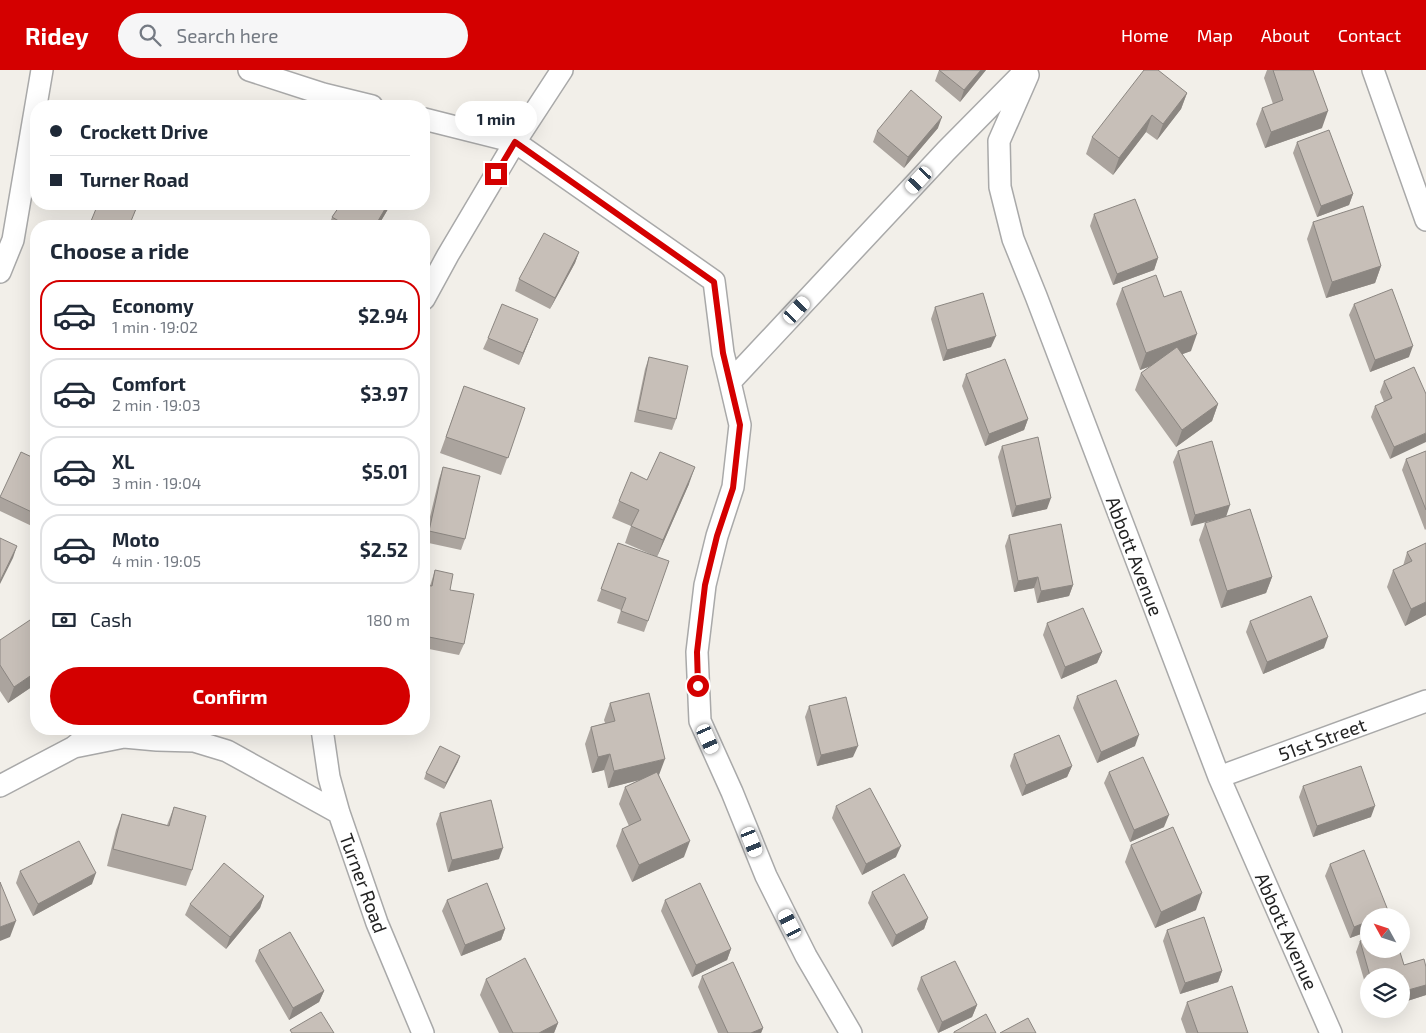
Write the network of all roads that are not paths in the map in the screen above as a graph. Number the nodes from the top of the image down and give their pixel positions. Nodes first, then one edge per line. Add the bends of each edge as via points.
1 (42, 70) edge
2 (249, 70) edge
3 (562, 70) edge
4 (1026, 70) edge
5 (1031, 70) edge
6 (1373, 70) edge
7 (37, 100) edge
8 (348, 100) edge
9 (430, 121) edge
10 (515, 142) junction
11 (30, 143) edge
12 (1426, 220) edge
13 (0, 272) edge
14 (430, 288) edge
15 (730, 382) junction
16 (1426, 701) edge
17 (89, 735) edge
18 (323, 735) edge
19 (74, 747) junction
20 (1219, 777) junction
21 (0, 786) edge
22 (339, 813) junction
23 (424, 1033) edge
24 (851, 1033) edge
25 (1332, 1033) edge

1 - 7 street
2 - 8 street
3 - 10 street
4 - 15 street
5 - 20 street, Abbott Avenue via 999,141 1000,187 1013,239
6 - 12 street
9 - 10 street
10 - 14 street
10 - 15 street via 714,282
11 - 13 street via 14,240
15 - 24 street via 740,425 733,488 705,585 697,652 700,721 766,876 806,956
16 - 20 street, 51st Street
17 - 19 street
18 - 22 street, Turner Road via 329,777
19 - 21 street
19 - 22 street via 124,737 194,741 227,751
20 - 25 street, Abbott Avenue
22 - 23 street, Turner Road via 377,923

